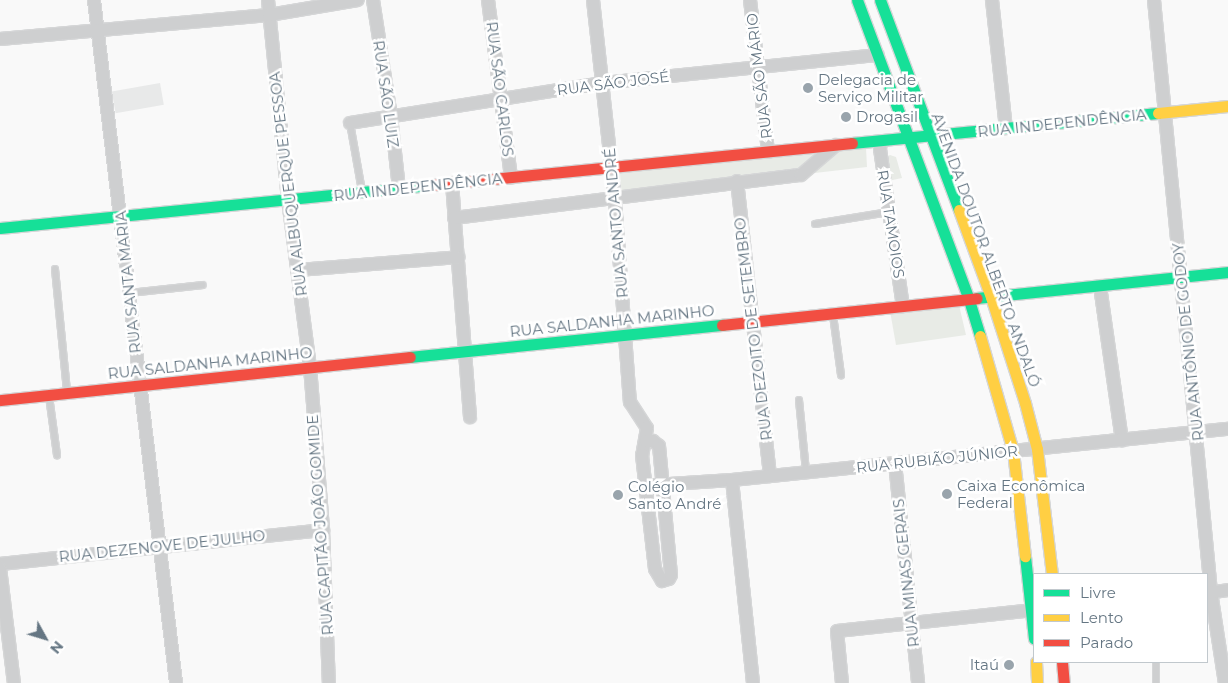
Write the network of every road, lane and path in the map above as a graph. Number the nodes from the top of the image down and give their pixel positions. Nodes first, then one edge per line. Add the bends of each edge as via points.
1 (94, 0) edge
2 (268, 0) edge
3 (358, 0) edge
4 (373, 0) edge
5 (488, 0) edge
6 (593, 0) edge
7 (750, 0) edge
8 (857, 0) edge
9 (880, 0) edge
10 (992, 0) edge
11 (1154, 0) edge
12 (269, 15) junction
13 (98, 30) junction
14 (0, 39) edge
15 (878, 55) junction
16 (758, 67) junction
17 (602, 83) junction
18 (501, 99) junction
19 (1228, 106) edge
20 (1164, 113) junction
21 (391, 116) junction
22 (350, 123) joint
23 (1006, 128) junction
24 (930, 137) junction
25 (910, 138) junction
26 (881, 141) junction
27 (836, 145) junction
28 (768, 152) junction
29 (611, 168) junction
30 (511, 178) junction
31 (736, 181) junction
32 (452, 183) junction
33 (399, 189) junction
34 (362, 192) junction
35 (615, 199) junction
36 (288, 200) junction
37 (889, 212) junction
38 (122, 216) junction
39 (454, 218) junction
40 (816, 224) dead end
41 (0, 228) edge
42 (458, 257) junction
43 (55, 269) dead end
44 (298, 270) junction
45 (1228, 272) edge
46 (1182, 277) junction
47 (203, 286) dead end
48 (1100, 286) junction
49 (130, 293) junction
50 (991, 297) junction
51 (969, 300) junction
52 (903, 306) junction
53 (833, 314) junction
54 (752, 322) junction
55 (625, 334) junction
56 (466, 350) junction
57 (310, 367) junction
58 (841, 375) dead end
59 (140, 385) junction
60 (67, 393) junction
61 (49, 395) junction
62 (0, 400) edge
63 (799, 400) dead end
64 (470, 417) dead end
65 (1228, 429) edge
66 (1198, 432) junction
67 (1122, 440) junction
68 (646, 441) junction
69 (1037, 449) junction
70 (1013, 451) junction
71 (57, 455) dead end
72 (895, 463) junction
73 (806, 472) junction
74 (770, 476) junction
75 (732, 480) junction
76 (661, 485) junction
77 (646, 486) junction
78 (664, 506) junction
79 (649, 507) junction
80 (323, 530) junction
81 (667, 536) junction
82 (652, 537) junction
83 (161, 545) junction
84 (0, 564) edge
85 (0, 568) edge
86 (1052, 573) edge
87 (1208, 573) edge
88 (1208, 577) edge
89 (1228, 590) edge
90 (1209, 592) edge
91 (1033, 610) edge
92 (912, 623) junction
93 (1036, 663) edge
94 (1062, 663) edge
95 (1156, 663) edge
96 (14, 683) edge
97 (176, 683) edge
98 (329, 683) edge
99 (753, 683) edge
100 (842, 683) edge
101 (918, 683) edge
102 (1037, 683) edge
103 (1064, 683) edge
104 (1156, 683) edge
105 (1225, 683) edge

1 - 13 street, RUA SANTA MARIA
2 - 12 street, RUA ALBUQUERQUE PESSOA
3 - 12 street
4 - 21 street, RUA SÃO LUIZ
5 - 18 street, RUA SÃO CARLOS
6 - 17 street, RUA SANTO ANDRÉ
7 - 16 street, RUA SÃO MÁRIO
8 - 15 street
9 - 24 street, AVENIDA DOUTOR ALBERTO ANDALÓ
10 - 23 street
11 - 20 street, RUA ANTÔNIO DE GODOY
12 - 13 street
12 - 36 street, RUA ALBUQUERQUE PESSOA
13 - 14 street
13 - 38 street, RUA SANTA MARIA
15 - 16 street, RUA SÃO JOSÉ
15 - 25 street
16 - 17 street, RUA SÃO JOSÉ
16 - 28 street, RUA SÃO MÁRIO
17 - 18 street, RUA SÃO JOSÉ
17 - 29 street, RUA SANTO ANDRÉ
18 - 21 street, RUA SÃO JOSÉ
18 - 30 street, RUA SÃO CARLOS
19 - 20 street, RUA INDEPENDÊNCIA
20 - 23 street, RUA INDEPENDÊNCIA
20 - 46 street, RUA ANTÔNIO DE GODOY
21 - 22 street, RUA SÃO JOSÉ
21 - 33 street, RUA SÃO LUIZ
22 - 34 lane
23 - 24 street, RUA INDEPENDÊNCIA
24 - 25 street, RUA INDEPENDÊNCIA
24 - 50 street, AVENIDA DOUTOR ALBERTO ANDALÓ
25 - 26 street, RUA INDEPENDÊNCIA
25 - 51 street
26 - 27 street, RUA INDEPENDÊNCIA
26 - 37 street, RUA TAMOIOS
27 - 28 street, RUA INDEPENDÊNCIA
27 - 31 street via 801,175
28 - 29 street, RUA INDEPENDÊNCIA
29 - 30 street, RUA INDEPENDÊNCIA
29 - 35 street, RUA SANTO ANDRÉ
30 - 32 street, RUA INDEPENDÊNCIA
31 - 35 street
31 - 54 street, RUA DEZOITO DE SETEMBRO
32 - 33 street, RUA INDEPENDÊNCIA
32 - 39 street
33 - 34 street, RUA INDEPENDÊNCIA
34 - 36 street, RUA INDEPENDÊNCIA
35 - 39 street
35 - 55 street, RUA SANTO ANDRÉ
36 - 38 street, RUA INDEPENDÊNCIA
36 - 44 street, RUA ALBUQUERQUE PESSOA
37 - 40 lane
37 - 52 street, RUA TAMOIOS
38 - 41 street, RUA INDEPENDÊNCIA
38 - 49 street, RUA SANTA MARIA
39 - 42 street
42 - 44 street
42 - 56 street
43 - 60 lane
44 - 57 street, RUA ALBUQUERQUE PESSOA
45 - 46 street, RUA SALDANHA MARINHO
46 - 48 street, RUA SALDANHA MARINHO
46 - 66 street, RUA ANTÔNIO DE GODOY
47 - 49 lane
48 - 50 street, RUA SALDANHA MARINHO
48 - 67 street
49 - 59 street, RUA SANTA MARIA
50 - 51 street, RUA SALDANHA MARINHO
50 - 69 street, AVENIDA DOUTOR ALBERTO ANDALÓ
51 - 52 street, RUA SALDANHA MARINHO
51 - 70 street
52 - 53 street, RUA SALDANHA MARINHO
53 - 54 street, RUA SALDANHA MARINHO
53 - 58 lane
54 - 55 street, RUA SALDANHA MARINHO
54 - 74 street, RUA DEZOITO DE SETEMBRO
55 - 56 street, RUA SALDANHA MARINHO
55 - 68 street, RUA SANTO ANDRÉ via 630,402 647,428
56 - 57 street, RUA SALDANHA MARINHO
56 - 64 street
57 - 59 street, RUA SALDANHA MARINHO
57 - 80 street, RUA CAPITÃO JOÃO GOMIDE
59 - 60 street, RUA SALDANHA MARINHO
59 - 83 street, RUA SANTA MARIA
60 - 61 street, RUA SALDANHA MARINHO
61 - 62 street, RUA SALDANHA MARINHO
61 - 71 lane
63 - 73 lane
65 - 66 street, RUA RUBIÃO JÚNIOR
66 - 67 street, RUA RUBIÃO JÚNIOR
66 - 87 street, RUA ANTÔNIO DE GODOY
67 - 69 street, RUA RUBIÃO JÚNIOR
68 - 76 street, RUA SANTO ANDRÉ via 653,441 659,446
68 - 77 street, RUA SANTO ANDRÉ via 642,455
69 - 70 street, RUA RUBIÃO JÚNIOR
69 - 86 street, AVENIDA DOUTOR ALBERTO ANDALÓ
70 - 72 street, RUA RUBIÃO JÚNIOR
70 - 91 street
72 - 73 street, RUA RUBIÃO JÚNIOR
72 - 92 street, RUA MINAS GERAIS
73 - 74 street, RUA RUBIÃO JÚNIOR
74 - 75 street, RUA RUBIÃO JÚNIOR
75 - 76 street, RUA RUBIÃO JÚNIOR
75 - 99 street
76 - 77 street, RUA RUBIÃO JÚNIOR
76 - 78 street, RUA SANTO ANDRÉ
77 - 79 street, RUA SANTO ANDRÉ
78 - 79 street
78 - 81 street, RUA SANTO ANDRÉ
79 - 82 street, RUA SANTO ANDRÉ
80 - 83 street, RUA DEZENOVE DE JULHO
80 - 98 street, RUA CAPITÃO JOÃO GOMIDE
81 - 82 street
81 - 82 street, RUA SANTO ANDRÉ via 671,575 669,579 662,580 655,569
83 - 84 street, RUA DEZENOVE DE JULHO
83 - 97 street, RUA SANTA MARIA
85 - 96 street
88 - 90 street, RUA ANTÔNIO DE GODOY
89 - 90 street
90 - 105 street, RUA ANTÔNIO DE GODOY
91 - 92 street
92 - 100 street via 837,631
92 - 101 street, RUA MINAS GERAIS
93 - 102 street
94 - 103 street
95 - 104 lane

